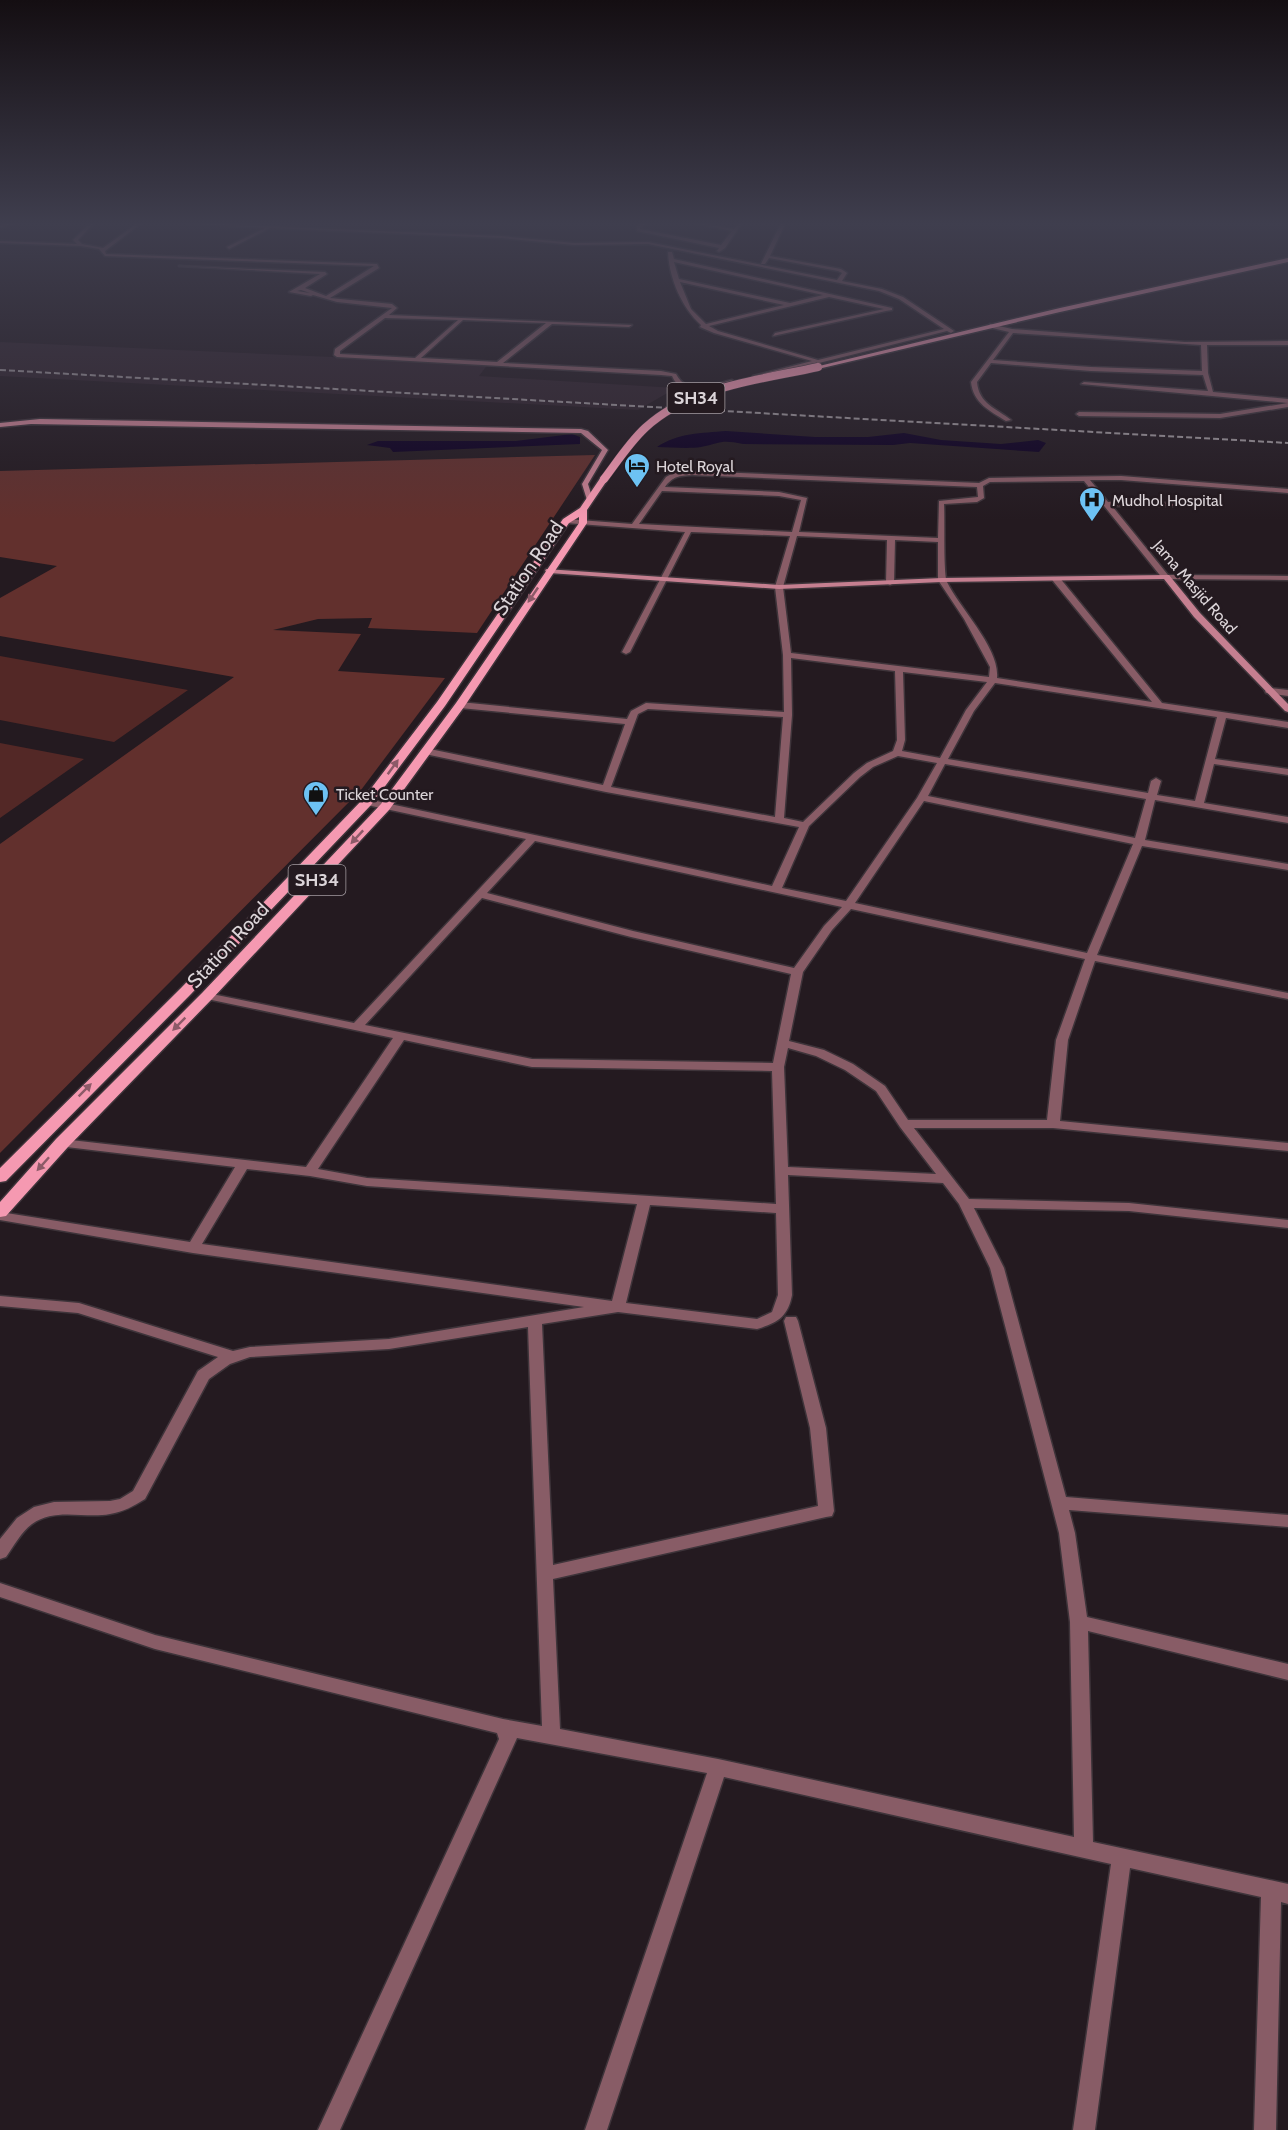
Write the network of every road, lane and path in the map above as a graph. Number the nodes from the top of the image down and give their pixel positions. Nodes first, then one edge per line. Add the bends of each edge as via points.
1 (376, 321) edge
2 (460, 321) edge
3 (503, 321) edge
4 (697, 321) edge
5 (722, 321) edge
6 (835, 321) edge
7 (936, 321) edge
8 (1011, 321) edge
9 (549, 323) junction
10 (629, 325) dead end
11 (702, 326) junction
12 (990, 326) junction
13 (948, 329) junction
14 (1012, 331) junction
15 (775, 335) dead end
16 (957, 335) junction
17 (1288, 343) edge
18 (1204, 344) junction
19 (416, 360) junction
20 (991, 361) junction
21 (498, 364) junction
22 (818, 364) junction
23 (1091, 369) junction
24 (1205, 373) junction
25 (1211, 393) junction
26 (1288, 403) edge
27 (1079, 414) dead end
28 (1008, 420) dead end
29 (0, 425) edge
30 (1085, 478) junction
31 (980, 485) junction
32 (660, 489) junction
33 (1288, 491) edge
34 (1106, 504) junction
35 (1183, 504) dead end
36 (585, 511) junction
37 (634, 526) junction
38 (689, 530) junction
39 (795, 535) junction
40 (891, 539) junction
41 (940, 540) junction
42 (549, 571) junction
43 (1166, 577) junction
44 (1288, 578) edge
45 (1056, 579) junction
46 (663, 580) junction
47 (942, 580) junction
48 (890, 583) junction
49 (779, 587) junction
50 (626, 652) dead end
51 (787, 655) junction
52 (899, 674) junction
53 (993, 680) junction
54 (1269, 691) junction
55 (1288, 693) edge
56 (460, 705) junction
57 (1161, 706) junction
58 (1288, 709) edge
59 (788, 715) junction
60 (1222, 716) junction
61 (631, 722) junction
62 (1288, 725) edge
63 (425, 752) junction
64 (897, 753) junction
65 (943, 760) junction
66 (1211, 761) junction
67 (1288, 772) edge
68 (1156, 781) dead end
69 (606, 789) junction
70 (1151, 796) junction
71 (922, 798) junction
72 (367, 802) junction
73 (1199, 804) junction
74 (385, 807) junction
75 (1288, 820) edge
76 (779, 821) junction
77 (805, 825) junction
78 (533, 837) junction
79 (1138, 842) junction
80 (1288, 867) edge
81 (776, 890) junction
82 (480, 894) junction
83 (849, 905) junction
84 (1091, 957) junction
85 (797, 972) junction
86 (207, 996) junction
87 (1288, 996) edge
88 (357, 1027) junction
89 (399, 1037) junction
90 (783, 1043) junction
91 (778, 1067) junction
92 (904, 1124) junction
93 (1053, 1124) junction
94 (62, 1143) junction
95 (1288, 1147) edge
96 (243, 1165) junction
97 (782, 1171) junction
98 (310, 1172) junction
99 (0, 1177) edge
100 (947, 1179) junction
101 (645, 1200) junction
102 (965, 1203) junction
103 (782, 1209) junction
104 (0, 1214) edge
105 (1288, 1224) edge
106 (193, 1248) junction
107 (0, 1301) edge
108 (618, 1307) junction
109 (535, 1321) junction
110 (791, 1321) dead end
111 (231, 1356) junction
112 (1059, 1503) junction
113 (1288, 1521) edge
114 (0, 1552) edge
115 (544, 1574) junction
116 (0, 1590) edge
117 (1079, 1622) junction
118 (1288, 1672) edge
119 (503, 1727) junction
120 (551, 1736) junction
121 (718, 1767) junction
122 (1084, 1848) junction
123 (1122, 1857) junction
124 (1279, 1892) edge
125 (329, 2130) edge
126 (596, 2130) edge
127 (1084, 2130) edge
128 (1264, 2130) edge

1 - 19 street via 338,350 337,355
2 - 19 street
3 - 9 street
4 - 11 street
5 - 11 street
6 - 15 street
7 - 13 street
8 - 12 main road, SH34
9 - 10 street
9 - 21 street
11 - 22 street
12 - 14 street
12 - 16 main road, SH34
13 - 16 street
13 - 22 street
14 - 18 street
14 - 20 street
16 - 22 main road, SH34
17 - 18 street
18 - 24 street
19 - 21 street
20 - 23 street
20 - 28 street via 974,382 974,392 978,400
21 - 22 street via 669,374 674,375 680,387 693,390
22 - 36 main road, Station Road / SH34, bridge via 703,396 653,421 633,440
23 - 24 street
23 - 25 street via 1082,387
24 - 25 street
25 - 26 street
26 - 27 street via 1220,416
29 - 36 street via 32,422 586,432 605,450 585,484
30 - 31 street via 989,480
30 - 33 street
30 - 34 street, Jama Masjid Road
31 - 32 street via 692,473 675,474
31 - 41 street via 981,498 977,500 941,502
32 - 37 street
32 - 39 street via 802,497 805,499
34 - 35 street
34 - 43 street, Jama Masjid Road
36 - 37 street
36 - 42 main road, Station Road / SH34
72 -> 36 main road, Station Road / SH34 via 441,704 566,521
37 - 38 street
38 - 39 street
38 - 46 street
39 - 40 street
39 - 49 street
40 - 41 street
40 - 48 street
41 - 47 street
42 - 46 street
42 -> 56 main road, Station Road / SH34
43 - 44 street
43 - 45 street
43 - 54 street, Jama Masjid Road
45 - 47 street
45 - 57 street
46 - 49 street
46 - 50 street
47 - 48 street
47 - 53 street via 993,667
48 - 49 street
49 - 51 street
51 - 52 street
51 - 59 street
52 - 53 street via 916,671
52 - 64 street via 901,740
53 - 57 street
53 - 65 street via 970,710
54 - 55 street
54 - 58 street, Jama Masjid Road
56 - 61 street
56 - 63 main road, Station Road / SH34
57 - 60 street
59 - 61 street via 646,706 634,713
59 - 76 street
60 - 62 street
60 - 66 street
61 - 69 street
63 - 69 street
63 - 74 main road, Station Road / SH34
64 - 65 street
64 - 77 street via 857,775
65 - 70 street
65 - 71 street
66 - 67 street
66 - 73 street
68 - 70 street
69 - 76 street
70 - 73 street
70 - 79 street
71 - 79 street
71 - 83 street
72 - 74 street
99 -> 72 main road, Station Road / SH34
73 - 75 street
74 - 78 street
74 -> 86 main road, Station Road / SH34
76 - 77 street
77 - 81 street
78 - 81 street
78 - 82 street
79 - 80 street
79 - 84 street
81 - 83 street
82 - 85 street
82 - 88 street
83 - 84 street
83 - 85 street
84 - 87 street
84 - 93 street via 1062,1040
85 - 90 street
86 - 88 street
86 -> 94 main road, Station Road / SH34
88 - 89 street
89 - 91 street via 532,1063
89 - 98 street
90 - 91 street
90 - 92 street via 820,1053 849,1067 880,1089
91 - 97 street
92 - 93 street
92 - 100 street
93 - 95 street
94 - 96 street
94 -> 104 main road, Station Road / SH34
96 - 98 street
96 - 106 street
97 - 100 street
97 - 103 street
98 - 101 street via 367,1182
100 - 102 street
101 - 103 street
101 - 108 street
102 - 105 street via 1129,1207
102 - 112 street via 997,1268
103 - 108 street via 785,1295 783,1309 775,1318 757,1324
104 - 106 street
106 - 108 street
107 - 111 street via 79,1308
108 - 109 street
109 - 111 street via 389,1344
109 - 115 street
110 - 115 street via 818,1428 826,1511
111 - 114 street via 203,1375 139,1495 114,1509 52,1508 36,1513
112 - 113 street
112 - 117 street
115 - 120 street
116 - 119 street via 155,1642
117 - 118 street
117 - 122 street
119 - 120 street
119 - 125 street via 508,1739
120 - 121 street
121 - 122 street
121 - 126 street
122 - 123 street
123 - 124 street
123 - 127 street
124 - 128 street

